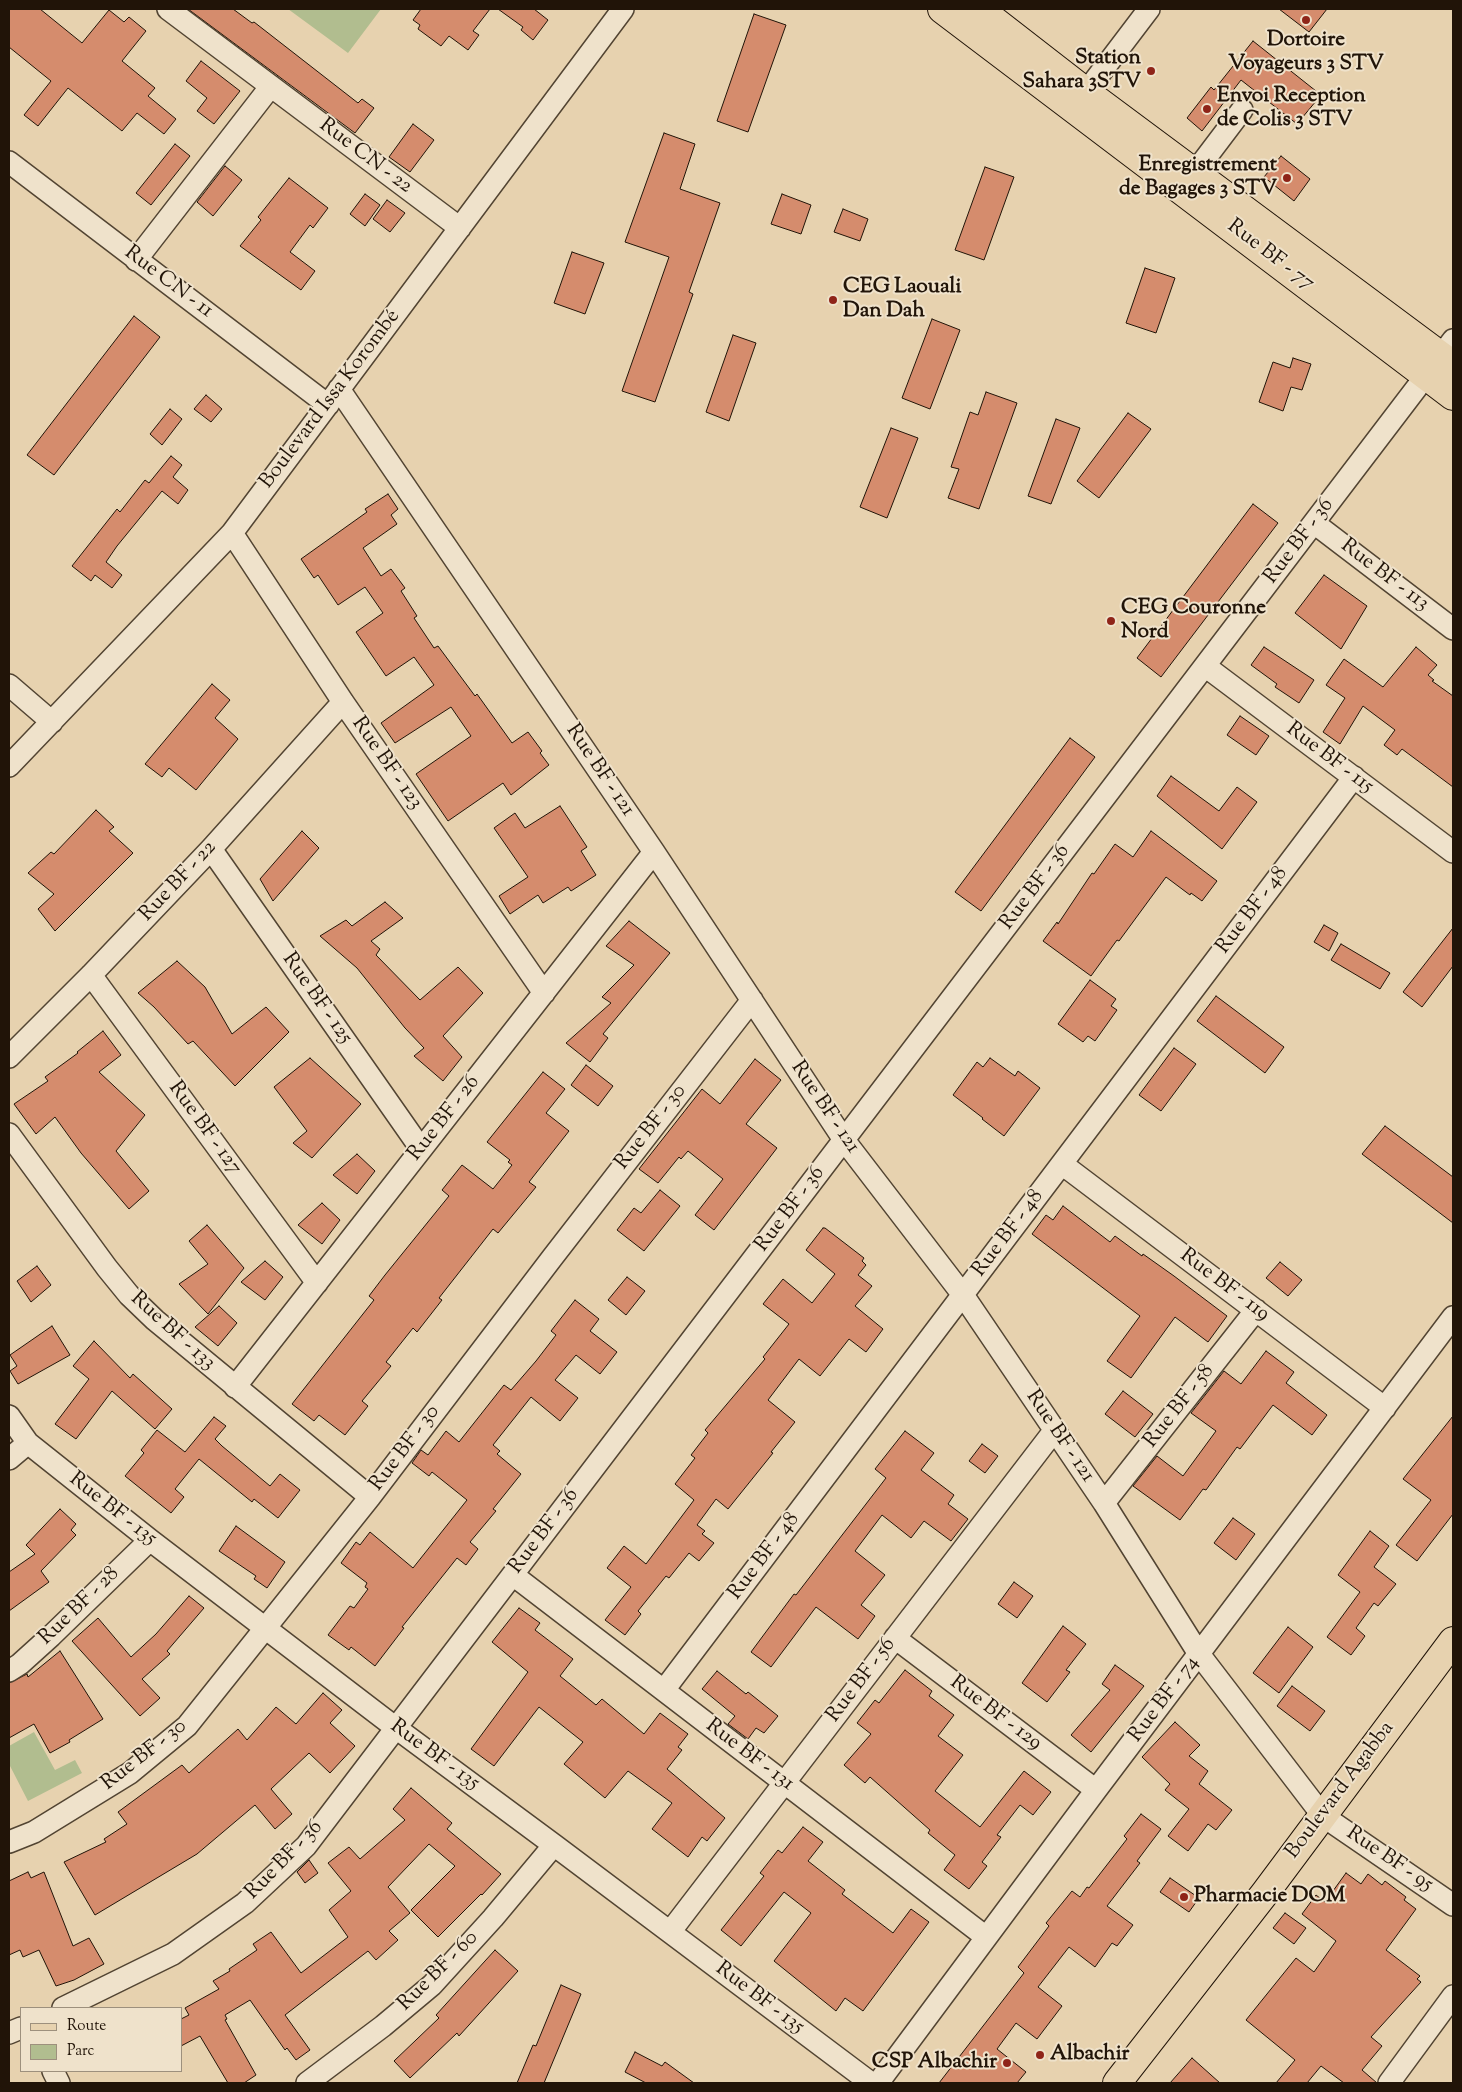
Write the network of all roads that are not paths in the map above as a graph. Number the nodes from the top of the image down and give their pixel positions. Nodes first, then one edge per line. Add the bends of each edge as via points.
1 (168, 9) edge
2 (622, 9) edge
3 (942, 9) edge
4 (979, 9) edge
5 (1149, 9) edge
6 (271, 86) junction
7 (1086, 92) junction
8 (1242, 110) dead end
9 (9, 162) edge
10 (1188, 181) junction
11 (460, 228) junction
12 (136, 260) junction
13 (1444, 359) edge
14 (1453, 396) edge
15 (333, 397) junction
16 (1314, 523) junction
17 (232, 533) junction
18 (1453, 629) edge
19 (1205, 666) junction
20 (9, 685) edge
21 (343, 702) junction
22 (52, 722) junction
23 (9, 766) edge
24 (1354, 778) junction
25 (211, 849) junction
26 (654, 852) junction
27 (1453, 852) edge
28 (91, 975) junction
29 (544, 993) junction
30 (752, 1000) junction
31 (9, 1057) edge
32 (9, 1134) edge
33 (844, 1140) junction
34 (421, 1149) junction
35 (1062, 1164) junction
36 (317, 1283) junction
37 (963, 1295) junction
38 (1256, 1310) junction
39 (1453, 1317) edge
40 (235, 1387) junction
41 (1385, 1408) junction
42 (9, 1416) edge
43 (1054, 1431) junction
44 (28, 1443) junction
45 (9, 1459) edge
46 (370, 1497) junction
47 (1104, 1504) junction
48 (150, 1540) junction
49 (513, 1575) junction
50 (265, 1628) junction
51 (895, 1638) junction
52 (1453, 1641) edge
53 (1200, 1654) junction
54 (9, 1670) edge
55 (664, 1690) junction
56 (396, 1728) junction
57 (784, 1783) junction
58 (1096, 1790) junction
59 (1323, 1816) junction
60 (9, 1842) edge
61 (554, 1844) junction
62 (1453, 1906) edge
63 (670, 1932) junction
64 (986, 1937) junction
65 (1453, 1996) edge
66 (66, 2007) edge
67 (307, 2083) edge
68 (871, 2083) edge
69 (878, 2083) edge
70 (1117, 2083) edge
71 (1388, 2083) edge

1 - 6 street, Rue CN - 22
2 - 11 street, Boulevard Issa Korombé
3 - 10 main road, Rue BF - 77
4 - 7 main road, Rue BF - 77
5 - 7 street
6 - 11 street, Rue CN - 22
6 - 12 street
7 - 10 main road, Rue BF - 77
8 - 10 street
9 - 12 street, Rue CN - 11
10 - 13 main road, Rue BF - 77
11 - 15 street, Boulevard Issa Korombé
12 - 15 street, Rue CN - 11
13 - 14 main road, Rue BF - 77
13 - 16 street, Rue BF - 36
15 - 17 street, Boulevard Issa Korombé
15 - 26 street, Rue BF - 121
16 - 18 street, Rue BF - 113
16 - 19 street, Rue BF - 36
17 - 21 street, Rue BF - 123
17 - 22 street, Boulevard Issa Korombé
19 - 24 street, Rue BF - 115
19 - 33 street, Rue BF - 36
20 - 22 street
21 - 25 street, Rue BF - 22
21 - 29 street, Rue BF - 123
22 - 23 street, Boulevard Issa Korombé
24 - 27 street, Rue BF - 115
24 - 35 street, Rue BF - 48
25 - 28 street, Rue BF - 22
25 - 34 street, Rue BF - 125
26 - 29 street, Rue BF - 26
26 - 30 street, Rue BF - 121
28 - 31 street, Rue BF - 22
28 - 36 street, Rue BF - 127
29 - 34 street, Rue BF - 26
30 - 33 street, Rue BF - 121
30 - 46 street, Rue BF - 30
32 - 40 street, Rue BF - 133 via 129,1295
33 - 37 street, Rue BF - 121
33 - 49 street, Rue BF - 36
34 - 36 street, Rue BF - 26
35 - 37 street, Rue BF - 48
35 - 38 street, Rue BF - 119
36 - 40 street, Rue BF - 26
37 - 43 street, Rue BF - 121
37 - 55 street, Rue BF - 48
38 - 41 street, Rue BF - 119
38 - 47 street, Rue BF - 58
39 - 41 street, Rue BF - 74
40 - 46 street, Rue BF - 133
41 - 53 street, Rue BF - 74
42 - 44 street, Rue BF - 135
43 - 47 street, Rue BF - 121
43 - 51 street, Rue BF - 56
44 - 45 street
44 - 48 street, Rue BF - 135
46 - 50 street, Rue BF - 30
47 - 53 street, Rue BF - 121
48 - 50 street, Rue BF - 135
48 - 54 street, Rue BF - 28 via 51,1636
49 - 55 street, Rue BF - 131
49 - 56 street, Rue BF - 36
50 - 56 street, Rue BF - 135
50 - 60 street, Rue BF - 30 via 180,1732 130,1773 34,1832
51 - 57 street, Rue BF - 56
51 - 58 street, Rue BF - 129
52 - 59 main road, Boulevard Agabba
53 - 58 street, Rue BF - 74
53 - 59 street, Rue BF - 121
55 - 57 street, Rue BF - 131
56 - 61 street, Rue BF - 135
56 - 66 street, Rue BF - 36 via 306,1846 245,1903 173,1954
57 - 63 street, Rue BF - 56
57 - 64 street, Rue BF - 131
58 - 64 street, Rue BF - 74
59 - 62 street, Rue BF - 95
59 - 70 main road, Boulevard Agabba
61 - 63 street, Rue BF - 135
61 - 67 street, Rue BF - 60 via 432,1985
63 - 68 street, Rue BF - 135
64 - 69 street, Rue BF - 74
65 - 71 street

